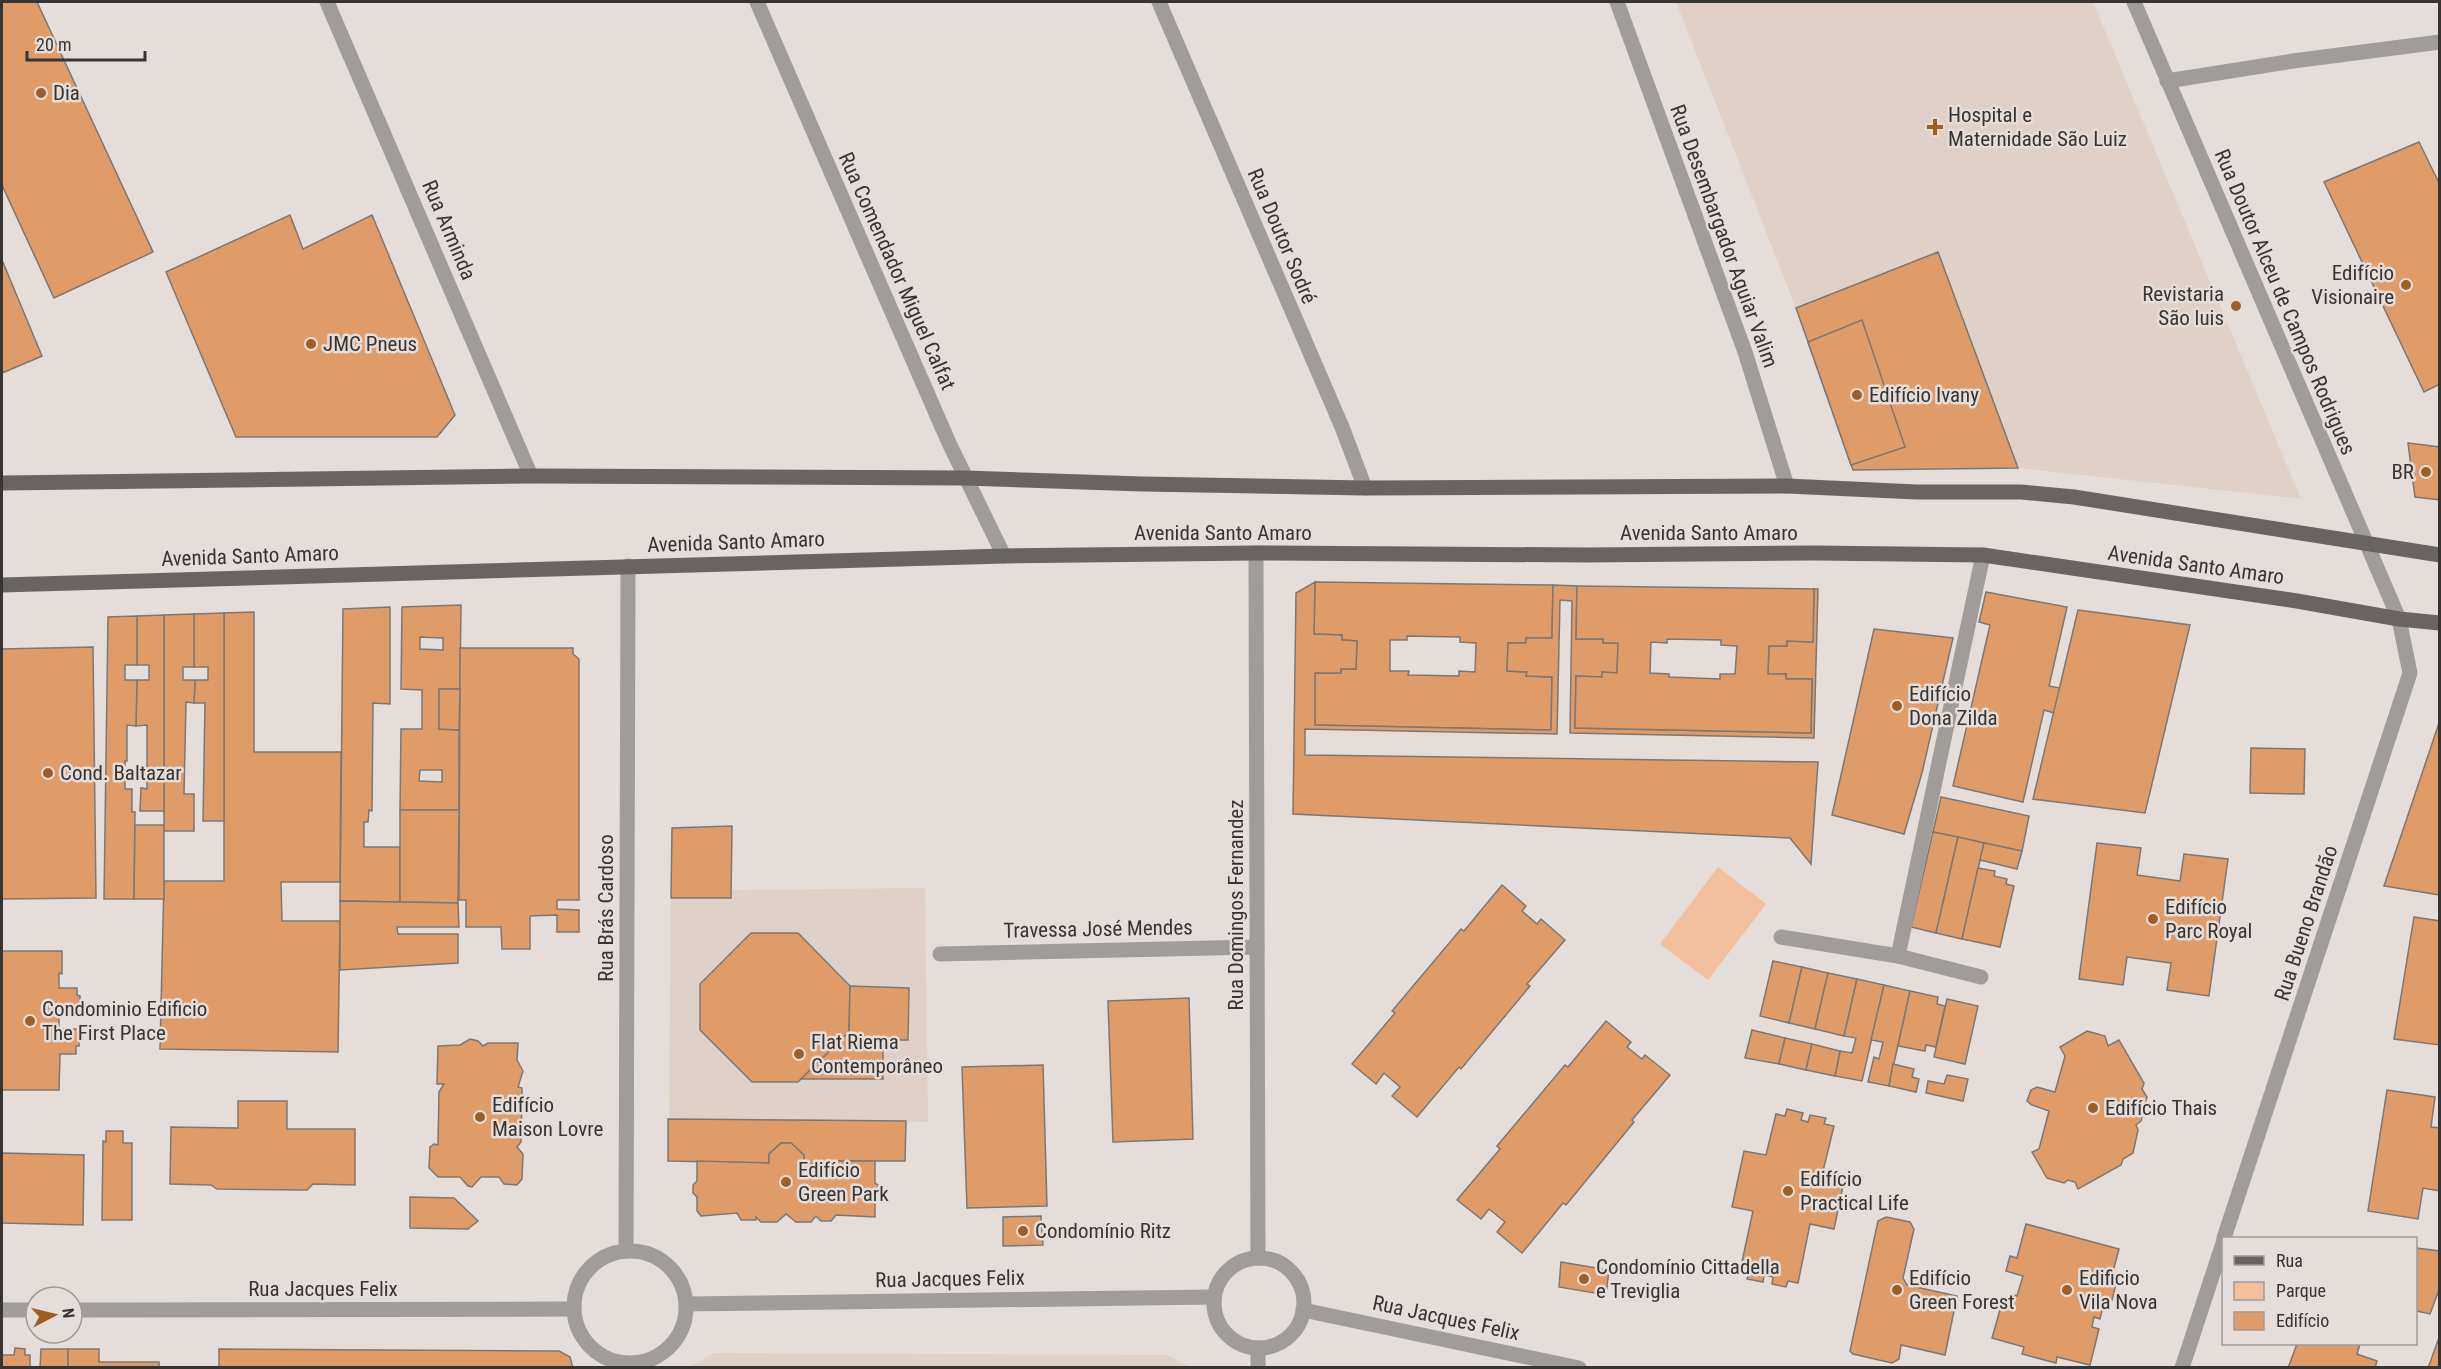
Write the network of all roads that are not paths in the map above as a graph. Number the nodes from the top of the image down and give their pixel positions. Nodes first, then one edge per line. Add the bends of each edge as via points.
1 (327, 2) edge
2 (757, 2) edge
3 (1159, 2) edge
4 (1617, 2) edge
5 (2134, 2) edge
6 (2439, 42) edge
7 (2168, 81) junction
8 (531, 476) junction
9 (965, 478) junction
10 (2, 483) edge
11 (1787, 486) junction
12 (1365, 488) junction
13 (2366, 543) junction
14 (1256, 553) junction
15 (1983, 555) junction
16 (2439, 555) edge
17 (1004, 556) junction
18 (628, 566) junction
19 (2, 585) edge
20 (2399, 619) junction
21 (2439, 623) edge
22 (1781, 937) dead end
23 (1257, 947) junction
24 (940, 954) dead end
25 (1898, 956) junction
26 (1981, 977) dead end
27 (2225, 1237) edge
28 (2222, 1246) edge
29 (626, 1251) junction
30 (1257, 1258) junction
31 (1214, 1297) junction
32 (686, 1304) junction
33 (574, 1309) junction
34 (2, 1310) edge
35 (24, 1310) edge
36 (84, 1310) edge
37 (1303, 1310) junction
38 (1258, 1348) junction
39 (626, 1365) edge
40 (1258, 1368) edge
41 (1579, 1368) edge
42 (2182, 1368) edge

1 - 8 street, Rua Arminda
2 - 9 street, Rua Comendador Miguel Calfat
3 - 12 street, Rua Doutor Sodré
4 - 11 street, Rua Desembargador Aguiar Valim via 1744,352
5 - 7 street, Rua Doutor Alceu de Campos Rodrigues
6 - 7 street
7 - 13 street, Rua Doutor Alceu de Campos Rodrigues
8 - 9 main road
8 - 10 main road
9 - 12 main road
9 - 17 street, Rua Comendador Miguel Calfat
11 - 12 main road
11 - 13 main road via 2074,497
13 - 16 main road
13 - 20 street, Rua Doutor Alceu de Campos Rodrigues
14 - 15 main road, Avenida Santo Amaro
14 - 17 main road, Avenida Santo Amaro
14 - 23 street, Rua Domingos Fernandez
15 - 20 main road, Avenida Santo Amaro
15 - 25 street
17 - 18 main road, Avenida Santo Amaro
18 - 19 main road, Avenida Santo Amaro
18 - 29 street, Rua Brás Cardoso
20 - 21 main road, Avenida Santo Amaro
20 - 27 street, Rua Bueno Brandão via 2410,673
22 - 25 street
23 - 24 street, Travessa José Mendes
23 - 30 street, Rua Domingos Fernandez
25 - 26 street
28 - 42 street, Rua Bueno Brandão
29 - 32 street via 644,1252 660,1259 673,1271
29 - 33 street via 609,1255 583,1276
30 - 31 street via 1245,1260 1224,1274
30 - 37 street via 1283,1264 1292,1273 1304,1296
31 - 32 street, Rua Jacques Felix
31 - 38 street via 1215,1312 1230,1337 1243,1346
32 - 39 street via 684,1323 675,1340 662,1353
33 - 36 street, Rua Jacques Felix
33 - 39 street via 585,1340 596,1351
34 - 35 street
37 - 38 street via 1293,1333 1270,1347
37 - 41 street, Rua Jacques Felix
38 - 40 street

